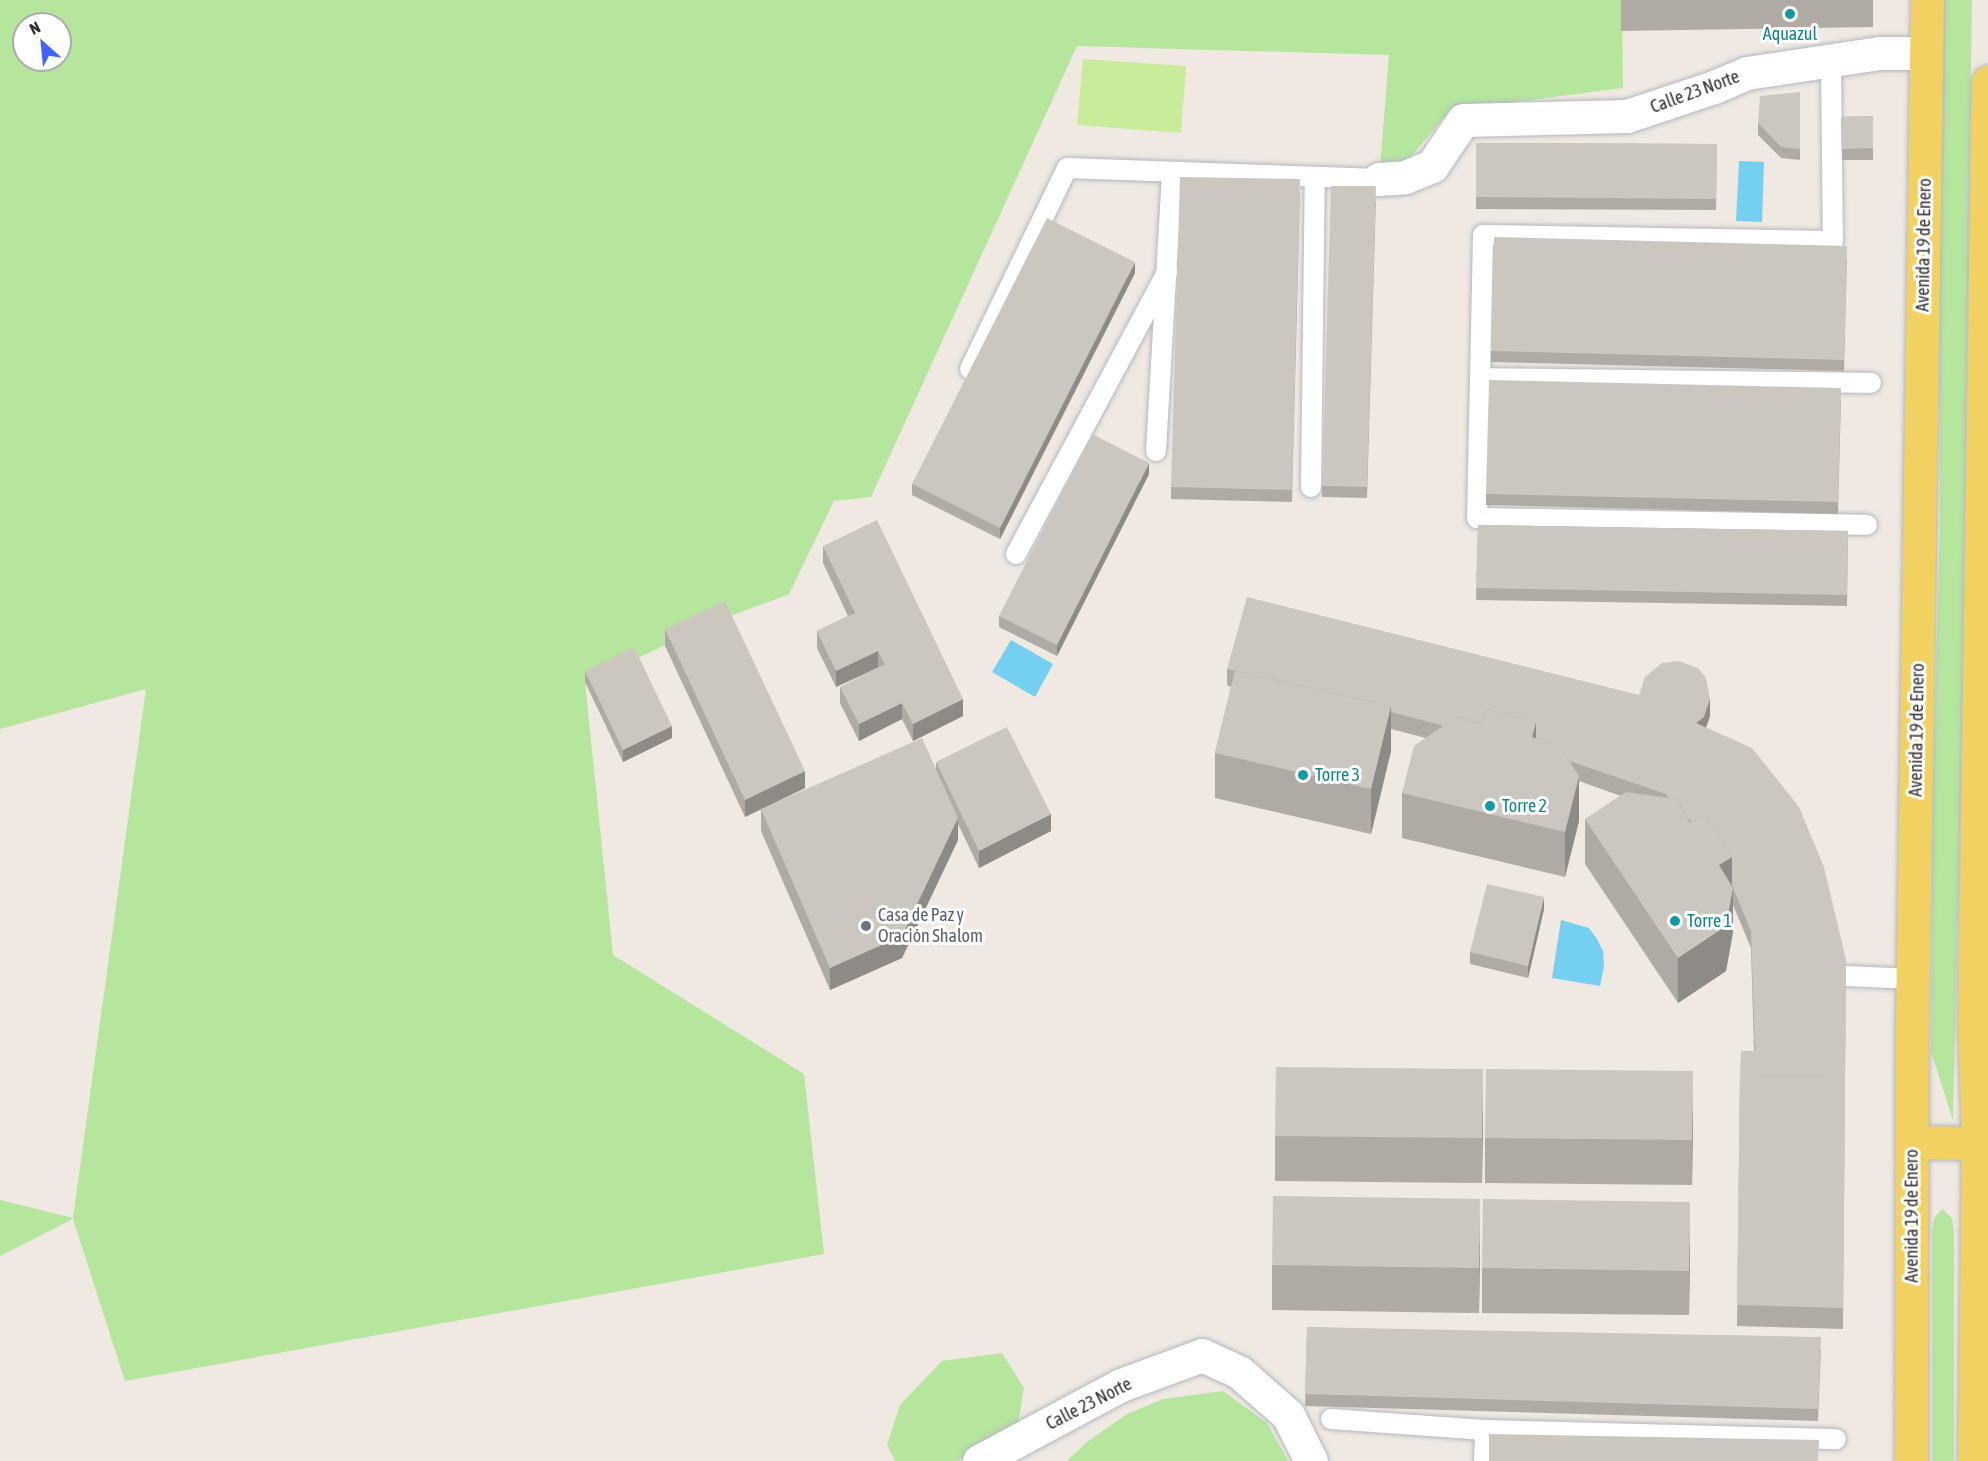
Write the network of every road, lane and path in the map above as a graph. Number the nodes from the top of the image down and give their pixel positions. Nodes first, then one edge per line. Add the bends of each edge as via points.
1 (1927, 0) edge
2 (1926, 53) junction
3 (1831, 60) junction
4 (1988, 82) edge
5 (1172, 173) junction
6 (1315, 177) junction
7 (1379, 179) joint
8 (1167, 272) junction
9 (1480, 378) junction
10 (964, 383) edge
11 (1870, 383) dead end
12 (1156, 451) dead end
13 (1311, 487) dead end
14 (1867, 525) dead end
15 (1016, 554) dead end
16 (1846, 976) edge
17 (1913, 979) junction
18 (1983, 1134) edge
19 (1912, 1142) junction
20 (1331, 1419) dead end
21 (1485, 1430) junction
22 (1836, 1439) dead end
23 (979, 1461) edge
24 (1311, 1461) edge
25 (1484, 1461) edge
26 (1911, 1461) edge
27 (1974, 1461) edge

1 - 2 main road, Avenida 19 de Enero
2 - 3 street, Calle 23 Norte via 1879,53
2 - 17 main road, Avenida 19 de Enero
3 - 7 street, Calle 23 Norte via 1747,73 1627,116 1463,120 1432,166 1405,177
3 - 9 lane via 1833,241 1483,235
4 - 18 main road via 1974,1021
5 - 6 lane
5 - 8 lane
5 - 10 lane via 1067,168
6 - 7 lane
6 - 13 lane
8 - 12 lane
8 - 15 lane
9 - 11 lane
9 - 14 lane via 1477,518
16 - 17 lane
17 - 19 main road, Avenida 19 de Enero
18 - 19 main road
18 - 27 main road
19 - 26 main road, Avenida 19 de Enero
20 - 21 lane
21 - 22 lane
21 - 25 lane
23 - 24 street, Calle 23 Norte via 1121,1384 1202,1355 1239,1372 1287,1416

